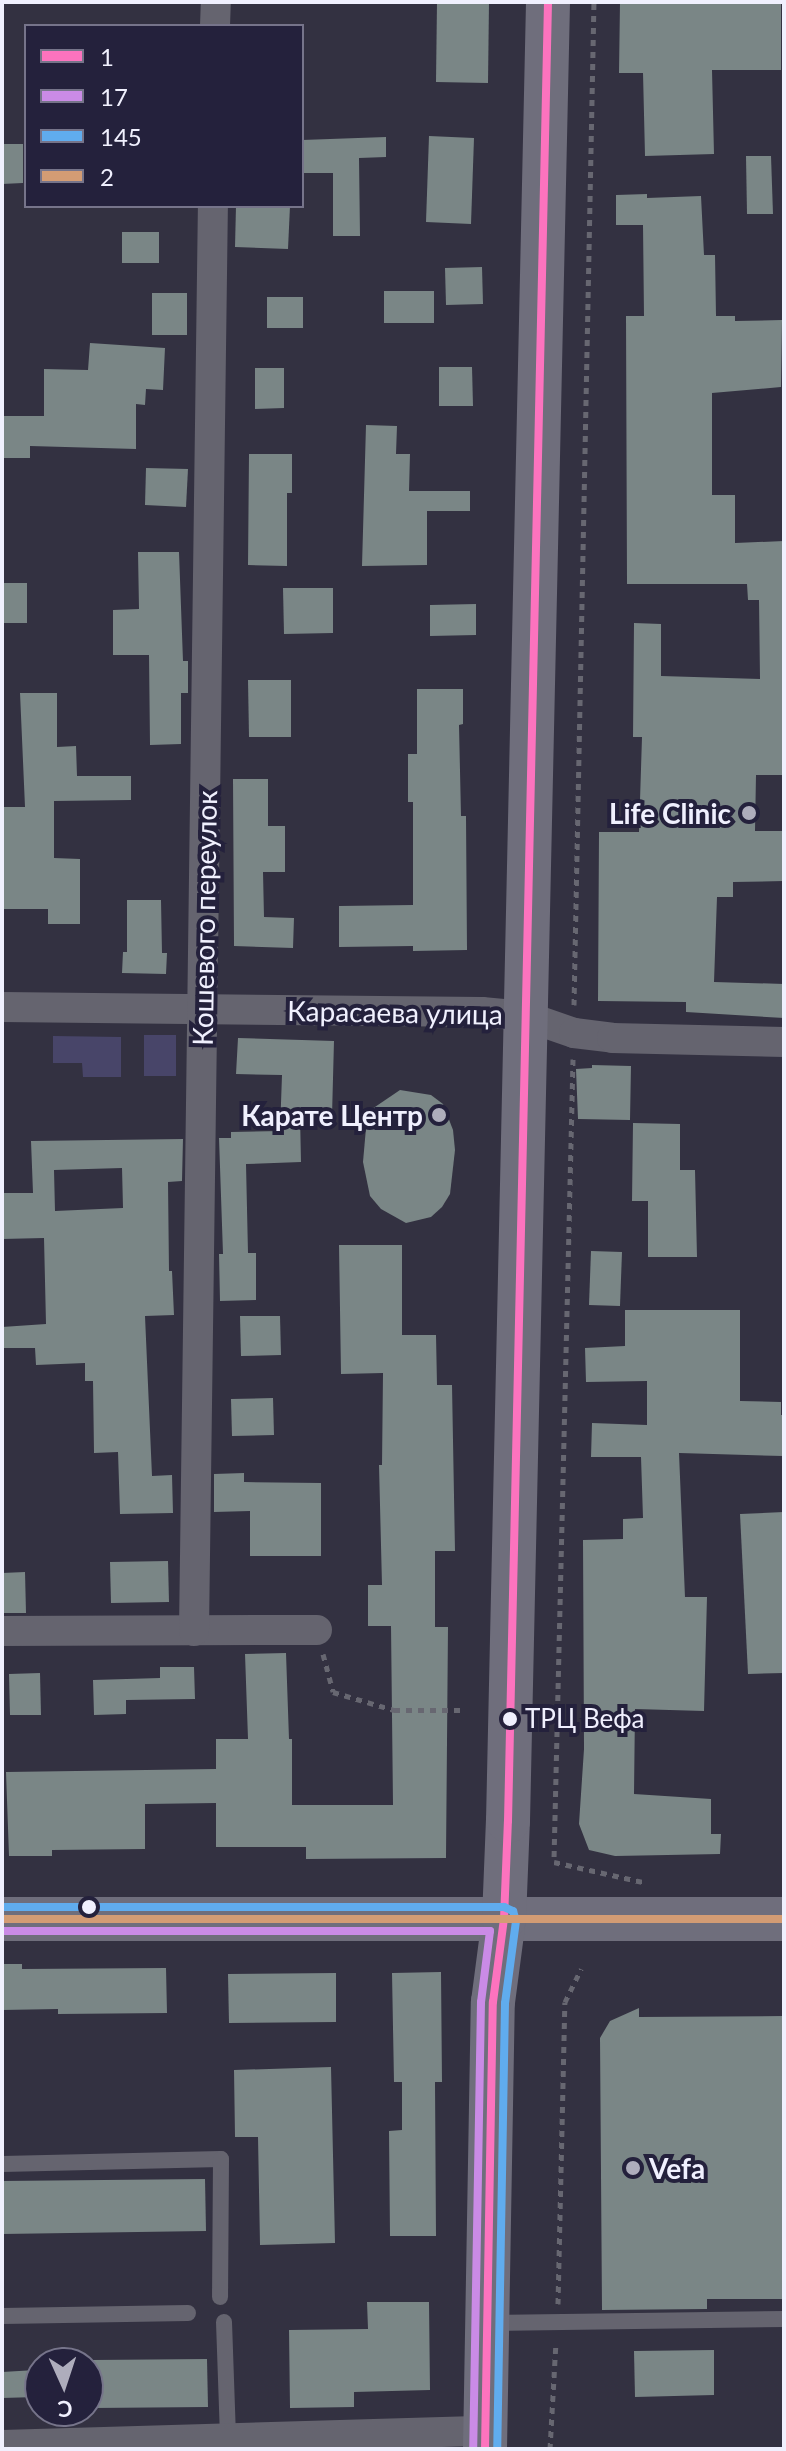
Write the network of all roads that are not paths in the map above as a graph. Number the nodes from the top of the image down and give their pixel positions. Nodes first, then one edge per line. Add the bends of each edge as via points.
1 (216, 2) edge
2 (548, 2) edge
3 (215, 24) edge
4 (213, 208) edge
5 (2, 1007) edge
6 (202, 1009) junction
7 (525, 1016) junction
8 (784, 1042) edge
9 (317, 1630) road end
10 (2, 1631) edge
11 (194, 1631) junction
12 (2, 1919) edge
13 (504, 1919) junction
14 (784, 1919) edge
15 (2, 2164) edge
16 (220, 2297) dead end
17 (188, 2313) dead end
18 (2, 2316) edge
19 (784, 2319) edge
20 (224, 2322) dead end
21 (488, 2323) junction
22 (228, 2436) junction
23 (485, 2440) edge
24 (333, 2442) edge
25 (180, 2444) edge
26 (2, 2445) edge
27 (63, 2446) edge

1 - 3 street
2 - 7 main road
4 - 6 street, Кошевого переулок
5 - 6 street, Карасаева улица
6 - 7 street, Карасаева улица
6 - 11 street, Кошевого переулок
7 - 8 street, Карасаева улица via 574,1033 612,1038
7 - 13 main road
9 - 11 street
10 - 11 street
12 - 13 main road
13 - 14 main road
13 - 21 main road via 493,2002
15 - 16 lane via 221,2159
17 - 18 lane
19 - 21 lane
20 - 22 lane
21 - 23 main road
22 - 24 street
22 - 25 street
23 - 24 street
25 - 27 street
26 - 27 street

